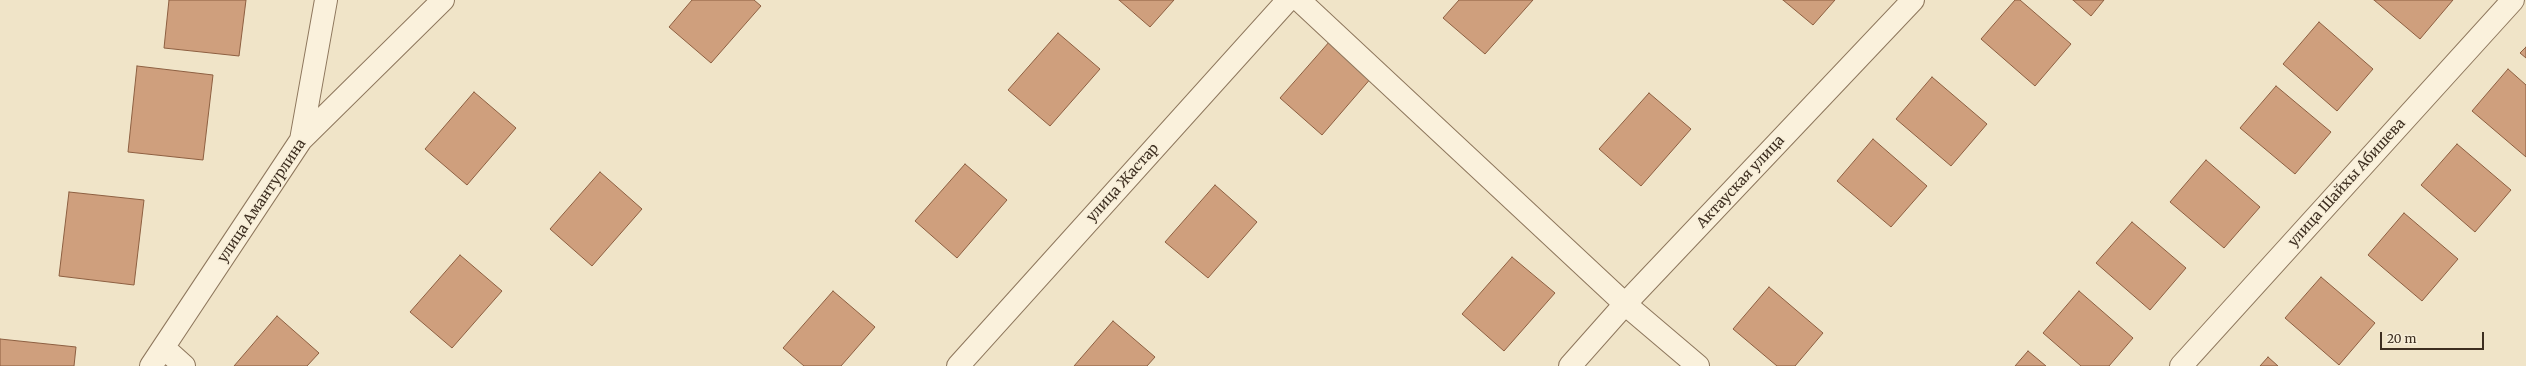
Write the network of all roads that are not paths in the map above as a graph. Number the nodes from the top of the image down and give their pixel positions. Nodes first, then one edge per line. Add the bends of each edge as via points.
1 (326, 0) edge
2 (443, 0) edge
3 (1288, 0) edge
4 (1299, 0) edge
5 (1913, 0) edge
6 (2512, 0) edge
7 (301, 140) junction
8 (1626, 304) junction
9 (164, 348) junction
10 (151, 366) edge
11 (184, 366) edge
12 (958, 366) edge
13 (1570, 366) edge
14 (1698, 366) edge
15 (2181, 366) edge

1 - 7 street
2 - 7 street, улица Амантурлина
3 - 12 street, улица Жастар
4 - 8 street
5 - 8 street, Актауская улица
6 - 15 street, улица Шайхы Абишева
7 - 9 street, улица Амантурлина
8 - 13 street, Актауская улица
8 - 14 street
9 - 10 street, улица Амантурлина
9 - 11 street

